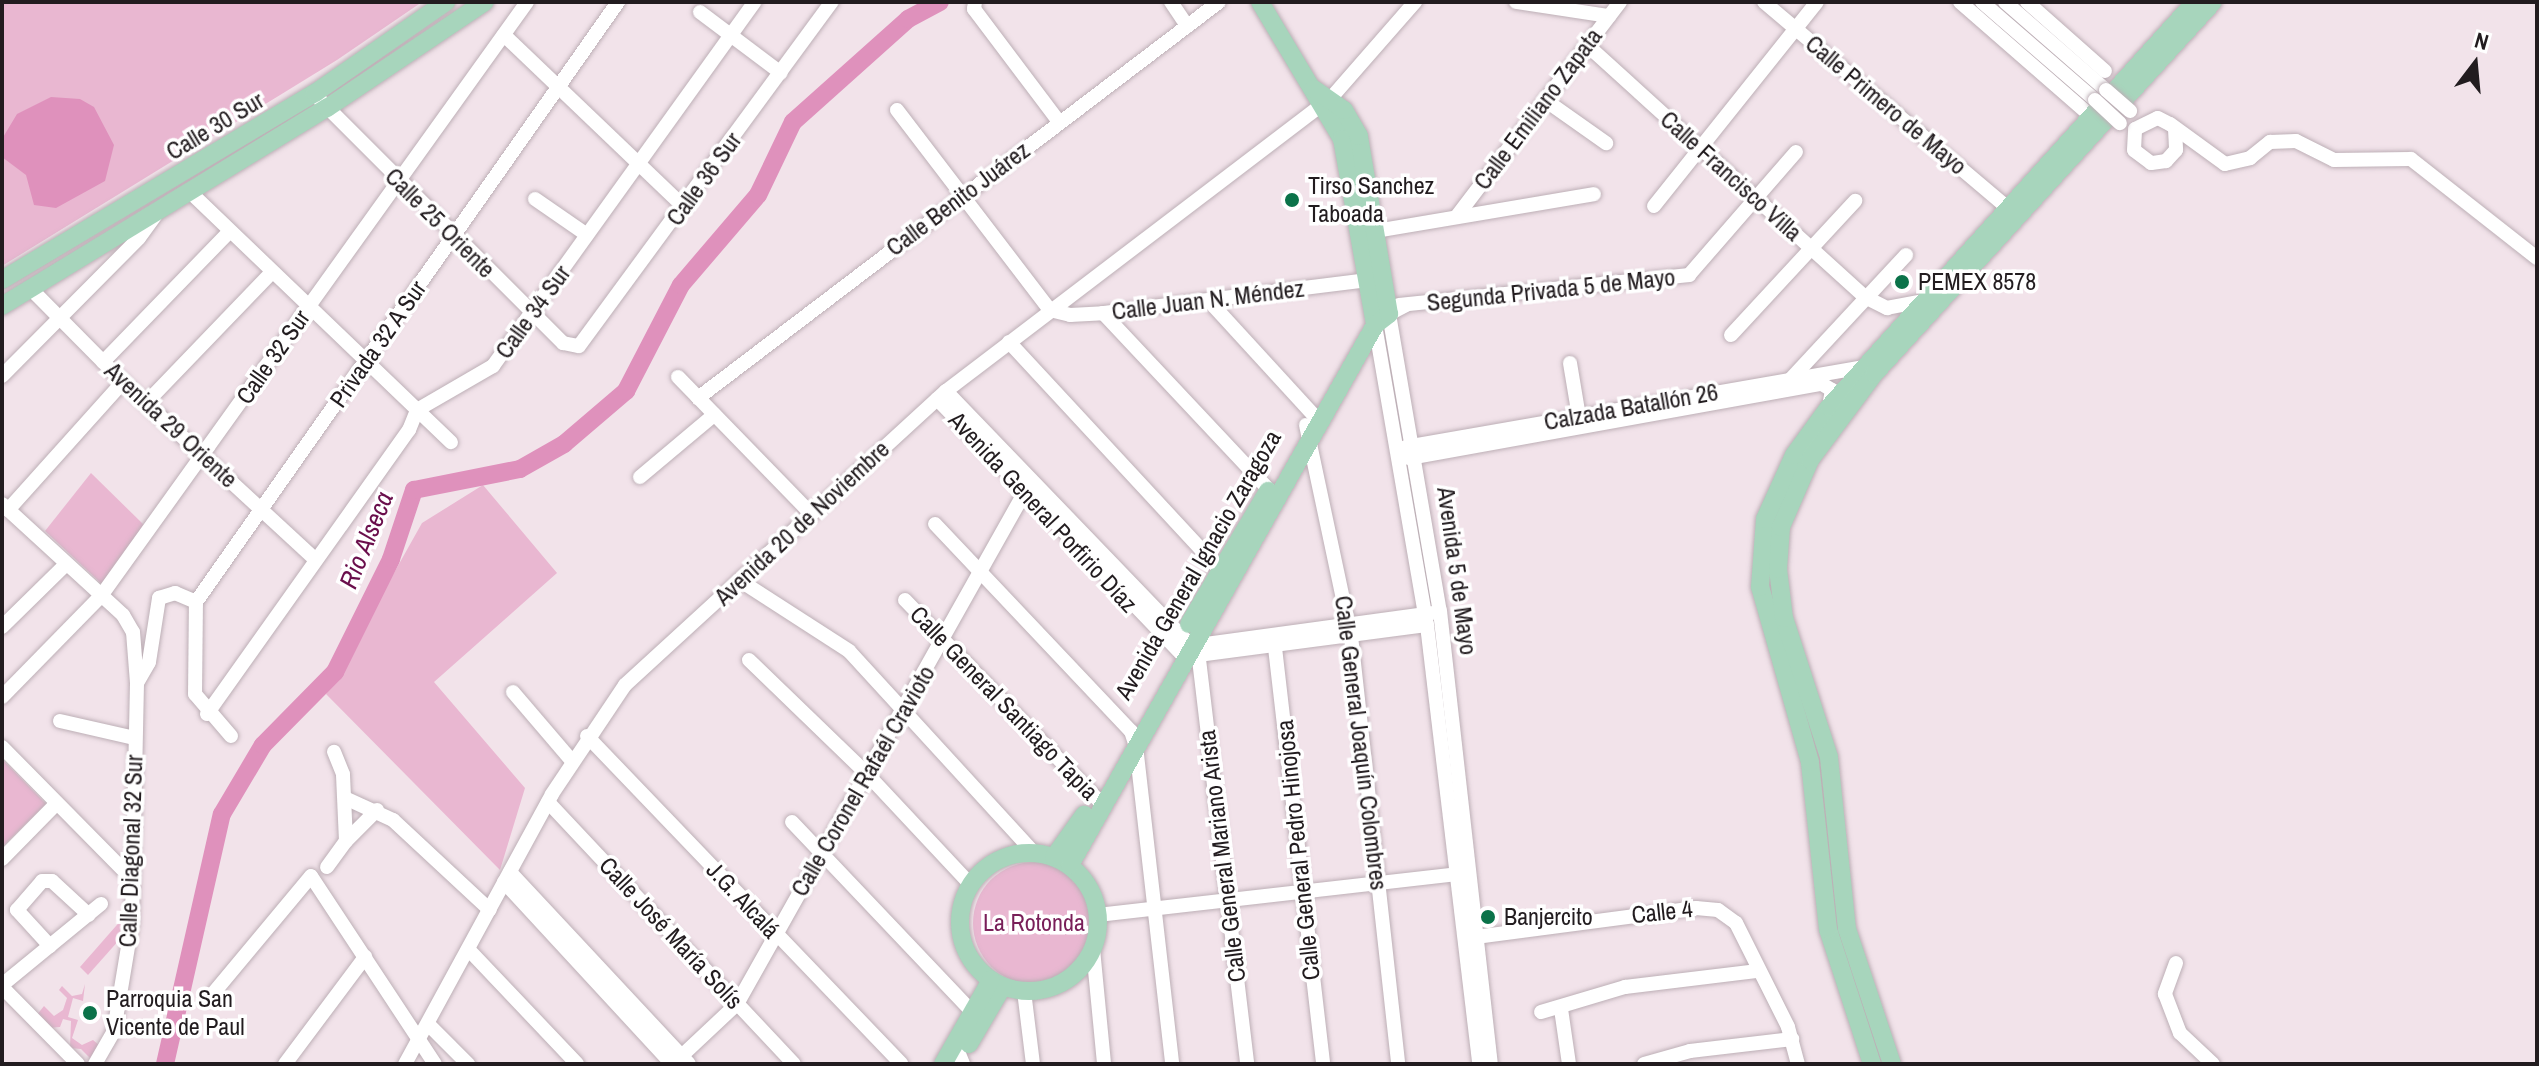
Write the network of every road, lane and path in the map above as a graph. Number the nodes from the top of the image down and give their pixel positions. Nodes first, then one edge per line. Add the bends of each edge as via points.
1 (446, 2) edge
2 (485, 2) edge
3 (527, 2) edge
4 (618, 2) edge
5 (755, 2) edge
6 (832, 2) edge
7 (975, 2) edge
8 (1171, 2) edge
9 (1219, 2) edge
10 (1260, 2) edge
11 (1516, 2) edge
12 (1620, 2) edge
13 (1764, 2) edge
14 (1817, 2) edge
15 (1960, 2) edge
16 (1982, 2) edge
17 (2005, 2) edge
18 (2027, 2) edge
19 (2195, 2) edge
20 (2213, 2) edge
21 (1409, 4) edge
22 (700, 12) dead end
23 (1609, 16) junction
24 (1187, 26) junction
25 (1796, 30) junction
26 (504, 35) junction
27 (731, 36) junction
28 (1587, 45) junction
29 (2105, 71) dead end
30 (781, 73) junction
31 (558, 87) junction
32 (315, 93) junction
33 (1323, 97) junction
34 (1545, 100) junction
35 (2089, 105) junction
36 (327, 108) junction
37 (897, 110) dead end
38 (2145, 121) junction
39 (1059, 122) junction
40 (2175, 129) junction
41 (2133, 135) junction
42 (1606, 143) dead end
43 (1702, 149) junction
44 (1796, 152) dead end
45 (639, 163) junction
46 (398, 182) junction
47 (189, 191) junction
48 (1594, 194) dead end
49 (962, 195) junction
50 (1754, 197) junction
51 (535, 199) dead end
52 (1855, 201) dead end
53 (1654, 206) dead end
54 (684, 207) junction
55 (2008, 208) junction
56 (159, 209) junction
57 (1457, 216) junction
58 (230, 231) junction
59 (1376, 231) junction
60 (587, 235) junction
61 (453, 237) junction
62 (1811, 248) junction
63 (1906, 255) dead end
64 (2537, 258) edge
65 (272, 272) junction
66 (2, 280) edge
67 (1367, 280) junction
68 (31, 289) junction
69 (1209, 301) junction
70 (1870, 301) junction
71 (1924, 301) junction
72 (2, 306) edge
73 (308, 308) junction
74 (1050, 310) junction
75 (533, 312) junction
76 (1386, 312) junction
77 (1103, 313) junction
78 (60, 320) junction
79 (1731, 335) dead end
80 (1009, 342) junction
81 (571, 347) joint
82 (103, 362) junction
83 (365, 362) junction
84 (1570, 363) dead end
85 (1863, 367) junction
86 (2, 376) edge
87 (678, 377) dead end
88 (123, 382) junction
89 (1789, 384) junction
90 (942, 395) junction
91 (698, 398) junction
92 (146, 403) junction
93 (1829, 407) junction
94 (417, 410) junction
95 (714, 415) junction
96 (1580, 422) junction
97 (1313, 425) junction
98 (451, 442) dead end
99 (1407, 452) junction
100 (203, 456) junction
101 (640, 477) dead end
102 (1028, 487) junction
103 (1273, 495) junction
104 (5, 507) edge
105 (260, 508) junction
106 (811, 514) junction
107 (935, 524) dead end
108 (314, 558) junction
109 (66, 564) junction
110 (980, 572) junction
111 (1226, 575) junction
112 (739, 580) junction
113 (101, 596) junction
114 (905, 600) dead end
115 (196, 602) junction
116 (1431, 617) junction
117 (2, 627) edge
118 (1350, 631) junction
119 (943, 640) junction
120 (1275, 642) junction
121 (1188, 650) junction
122 (749, 660) dead end
123 (137, 683) junction
124 (513, 692) dead end
125 (2, 697) edge
126 (203, 708) junction
127 (904, 709) junction
128 (60, 721) dead end
129 (231, 736) dead end
130 (587, 736) junction
131 (135, 738) junction
132 (1134, 738) junction
133 (2, 747) edge
134 (334, 752) dead end
135 (572, 761) junction
136 (868, 775) junction
137 (345, 798) junction
138 (1099, 801) junction
139 (548, 802) junction
140 (57, 803) junction
141 (377, 810) junction
142 (792, 822) dead end
143 (346, 841) junction
144 (1033, 852) junction
145 (821, 856) junction
146 (2, 859) edge
147 (1062, 861) junction
148 (327, 867) dead end
149 (1457, 874) junction
150 (507, 877) junction
151 (132, 879) junction
152 (1380, 883) junction
153 (970, 884) junction
154 (1302, 892) junction
155 (1228, 900) junction
156 (101, 904) dead end
157 (1155, 908) junction
158 (490, 910) junction
159 (89, 915) junction
160 (1098, 915) junction
161 (776, 935) junction
162 (1470, 938) junction
163 (50, 946) junction
164 (1093, 949) junction
165 (469, 950) junction
166 (365, 957) junction
167 (2176, 963) dead end
168 (1758, 971) junction
169 (997, 983) junction
170 (2, 986) edge
171 (1024, 991) junction
172 (211, 996) dead end
173 (737, 1004) junction
174 (1561, 1009) junction
175 (1541, 1012) dead end
176 (973, 1013) junction
177 (430, 1026) junction
178 (1792, 1039) junction
179 (421, 1043) junction
180 (956, 1059) edge
181 (679, 1062) edge
182 (78, 1064) edge
183 (95, 1064) edge
184 (285, 1064) edge
185 (405, 1064) edge
186 (435, 1064) edge
187 (468, 1064) edge
188 (577, 1064) edge
189 (794, 1064) edge
190 (901, 1064) edge
191 (1033, 1064) edge
192 (1104, 1064) edge
193 (1172, 1064) edge
194 (1247, 1064) edge
195 (1323, 1064) edge
196 (1398, 1064) edge
197 (1479, 1064) edge
198 (1491, 1064) edge
199 (1569, 1064) edge
200 (1644, 1064) edge
201 (1798, 1064) edge
202 (1872, 1064) edge
203 (1892, 1064) edge
204 (2213, 1064) edge

1 - 32 main road, Calle 30 Sur
2 - 36 main road, Calle 30 Sur
3 - 26 street, Calle 32 Sur
4 - 31 street, Privada 32 A Sur
5 - 27 street, Calle 34 Sur
6 - 30 street, Calle 36 Sur
7 - 39 street via 974,9
8 - 24 street
9 - 24 street, Calle Benito Juárez
10 - 33 main road
11 - 23 street
12 - 23 street, Calle Emiliano Zapata
13 - 25 street, Calle Primero de Mayo
14 - 25 street
15 - 35 street
16 - 35 street
17 - 38 street, bridge
18 - 29 street
19 - 55 main road
20 - 203 main road via 1874,374 1810,460 1781,527 1778,569 1784,618 1829,757 1847,929
21 - 33 street, Avenida 20 de Noviembre
22 - 27 street
23 - 28 street, Calle Emiliano Zapata
24 - 39 street, Calle Benito Juárez
25 - 43 street
25 - 55 street, Calle Primero de Mayo
26 - 31 street
26 - 46 street, Calle 32 Sur
27 - 30 street
27 - 45 street, Calle 34 Sur
28 - 34 street, Calle Emiliano Zapata
28 - 43 street, Calle Francisco Villa
30 - 54 street, Calle 36 Sur
31 - 45 street
31 - 61 street, Privada 32 A Sur
32 - 36 street, Calle 25 Oriente
32 - 66 main road, Calle 30 Sur
33 - 59 main road, Avenida 5 de Mayo via 1359,136
33 - 67 main road, Avenida 5 de Mayo via 1342,139
33 - 74 street, Avenida 20 de Noviembre
34 - 42 street
34 - 57 street, Calle Emiliano Zapata
35 - 41 street, bridge
36 - 46 street, Calle 25 Oriente
36 - 47 main road, Calle 30 Sur
37 - 49 street
38 - 40 street via 2165,120
38 - 41 street
39 - 49 street, Calle Benito Juárez
40 - 41 street via 2176,150 2159,163 2138,156
40 - 64 street via 2225,164 2250,158 2270,142 2296,141 2334,160 2411,159
43 - 50 street, Calle Francisco Villa
43 - 53 street
44 - 50 street, Segunda Privada 5 de Mayo
45 - 54 street
45 - 60 street, Calle 34 Sur
46 - 61 street, Calle 25 Oriente
46 - 73 street, Calle 32 Sur
47 - 56 main road, Calle 30 Sur
47 - 58 street
48 - 57 street
49 - 74 street
49 - 91 street, Calle Benito Juárez
50 - 62 street, Calle Francisco Villa
50 - 76 street, Segunda Privada 5 de Mayo via 1696,271 1681,278
51 - 60 street
52 - 62 street
54 - 81 street, Calle 36 Sur via 585,341
55 - 71 main road
56 - 68 main road, Calle 30 Sur
56 - 78 street, Calle 30 Sur via 148,228
57 - 59 street
58 - 65 street
58 - 82 street
59 - 76 main road, Avenida 5 de Mayo
60 - 75 street, Calle 34 Sur
61 - 75 street, Calle 25 Oriente
61 - 83 street, Privada 32 A Sur
62 - 70 street, Calle Francisco Villa
62 - 79 street
63 - 70 street
65 - 73 street
65 - 92 street
67 - 69 street, Calle Juan N. Méndez
67 - 76 main road, Avenida 5 de Mayo
68 - 72 main road, Calle 30 Sur
68 - 78 street, Avenida 29 Oriente
69 - 77 street, Calle Juan N. Méndez
69 - 97 street
70 - 71 street
70 - 89 street
71 - 85 main road
73 - 83 street
73 - 100 street, Calle 32 Sur
74 - 77 street, Calle Juan N. Méndez
74 - 80 street, Avenida 20 de Noviembre
75 - 81 street, Calle 25 Oriente
75 - 94 street, Calle 34 Sur via 493,366
76 - 97 main road, Avenida General Ignacio Zaragoza
76 - 99 street, Avenida 5 de Mayo
77 - 103 street
78 - 82 street, Avenida 29 Oriente
78 - 86 street, Calle 30 Sur
80 - 90 street, Avenida 20 de Noviembre
80 - 111 street
82 - 88 street, Avenida 29 Oriente
83 - 94 street
83 - 105 street, Privada 32 A Sur
84 - 96 street
85 - 89 street, Calzada Batallón 26
85 - 93 main road
87 - 91 street
88 - 92 street, Avenida 29 Oriente
88 - 104 street
89 - 93 street, Calzada Batallón 26 via 1826,384 1833,392
89 - 96 street, Calzada Batallón 26
90 - 102 street, Avenida General Porfirio Díaz
90 - 106 street, Avenida 20 de Noviembre
91 - 95 street
92 - 100 street, Avenida 29 Oriente
93 - 202 main road via 1775,491 1759,555 1760,587 1810,762 1828,929
94 - 98 street
94 - 108 street via 409,430
95 - 101 street
95 - 106 street
96 - 99 street, Calzada Batallón 26
97 - 103 main road, Avenida General Ignacio Zaragoza
97 - 118 street, Calle General Joaquín Colombres
99 - 116 street, Avenida 5 de Mayo
100 - 105 street, Avenida 29 Oriente
100 - 113 street, Calle 32 Sur
102 - 110 street, Calle Coronel Rafaél Cravioto
102 - 121 street, Avenida General Porfirio Díaz
103 - 111 main road, Avenida General Ignacio Zaragoza
104 - 109 street
105 - 108 street, Avenida 29 Oriente
105 - 115 street, Privada 32 A Sur
106 - 112 street, Avenida 20 de Noviembre
107 - 110 street
108 - 126 street
109 - 113 street
109 - 117 street
110 - 119 street, Calle Coronel Rafaél Cravioto
110 - 132 street
111 - 121 main road, Avenida General Ignacio Zaragoza
112 - 127 street via 838,642
112 - 130 street, Avenida 20 de Noviembre via 625,685
113 - 123 street, Calle Diagonal 32 Sur via 133,632
113 - 125 street, Calle 32 Sur
114 - 119 street, Calle General Santiago Tapia
115 - 123 street via 175,593 159,598 149,662
115 - 126 street
116 - 118 street
116 - 149 street, Avenida 5 de Mayo
116 - 162 street, Avenida 5 de Mayo
118 - 120 street
118 - 152 street, Calle General Joaquín Colombres
119 - 127 street, Calle Coronel Rafaél Cravioto
119 - 138 street, Calle General Santiago Tapia
120 - 121 street
120 - 154 street, Calle General Pedro Hinojosa
121 - 132 main road, Avenida General Ignacio Zaragoza
121 - 155 street, Calle General Mariano Arista
122 - 136 street
123 - 131 street, Calle Diagonal 32 Sur
124 - 135 street
126 - 129 street
127 - 136 street, Calle Coronel Rafaél Cravioto
127 - 144 street
128 - 131 street
130 - 135 street, Avenida 20 de Noviembre
130 - 161 street, J.G. Alcalá
131 - 151 street, Calle Diagonal 32 Sur
132 - 138 main road, Avenida General Ignacio Zaragoza
132 - 157 street
133 - 140 street
134 - 137 street
135 - 139 street, Avenida 20 de Noviembre
136 - 145 street, Calle Coronel Rafaél Cravioto
136 - 153 street
137 - 141 street
137 - 143 street
138 - 147 main road, Avenida General Ignacio Zaragoza
139 - 150 street, Avenida 20 de Noviembre
139 - 173 street, Calle José María Solís
140 - 146 street
140 - 151 street
141 - 143 street
141 - 158 street
142 - 145 street
143 - 148 street
144 - 147 main road
144 - 153 main road via 1004,857
145 - 161 street, Calle Coronel Rafaél Cravioto
145 - 176 street
147 - 160 main road via 1089,887
149 - 152 street
149 - 162 street, Avenida 5 de Mayo
150 - 158 street, Avenida 20 de Noviembre
150 - 181 street
151 - 183 street, Calle Diagonal 32 Sur via 132,923 118,1016
152 - 154 street
152 - 196 street, Calle General Joaquín Colombres
153 - 169 main road via 962,901 960,937 977,969
154 - 155 street
154 - 195 street, Calle General Pedro Hinojosa
155 - 157 street
155 - 194 street, Calle General Mariano Arista
156 - 159 street
157 - 160 street
157 - 193 street
158 - 165 street, Avenida 20 de Noviembre
159 - 163 street
159 - 163 street via 52,881 42,881 17,910
160 - 164 main road
161 - 173 street, Calle Coronel Rafaél Cravioto
161 - 190 street, J.G. Alcalá
162 - 168 street, Calle 4 via 1696,908 1718,910 1736,923
162 - 197 street, Avenida 5 de Mayo
162 - 198 street, Avenida 5 de Mayo
163 - 170 street
164 - 171 main road via 1065,981
164 - 192 street
165 - 177 street, Avenida 20 de Noviembre
165 - 188 street
166 - 172 street via 311,876
166 - 179 street
166 - 184 street
167 - 204 street via 2165,994 2180,1033
168 - 174 street via 1625,987
168 - 178 street
169 - 171 main road
169 - 176 main road
169 - 180 main road
170 - 182 street
171 - 191 street
173 - 181 street, Calle Coronel Rafaél Cravioto
173 - 189 street, Calle José María Solís
174 - 175 street
174 - 199 street
176 - 180 main road
177 - 179 street, Avenida 20 de Noviembre
177 - 187 street
178 - 200 street via 1690,1051
178 - 201 street
179 - 185 street, Avenida 20 de Noviembre
179 - 186 street

